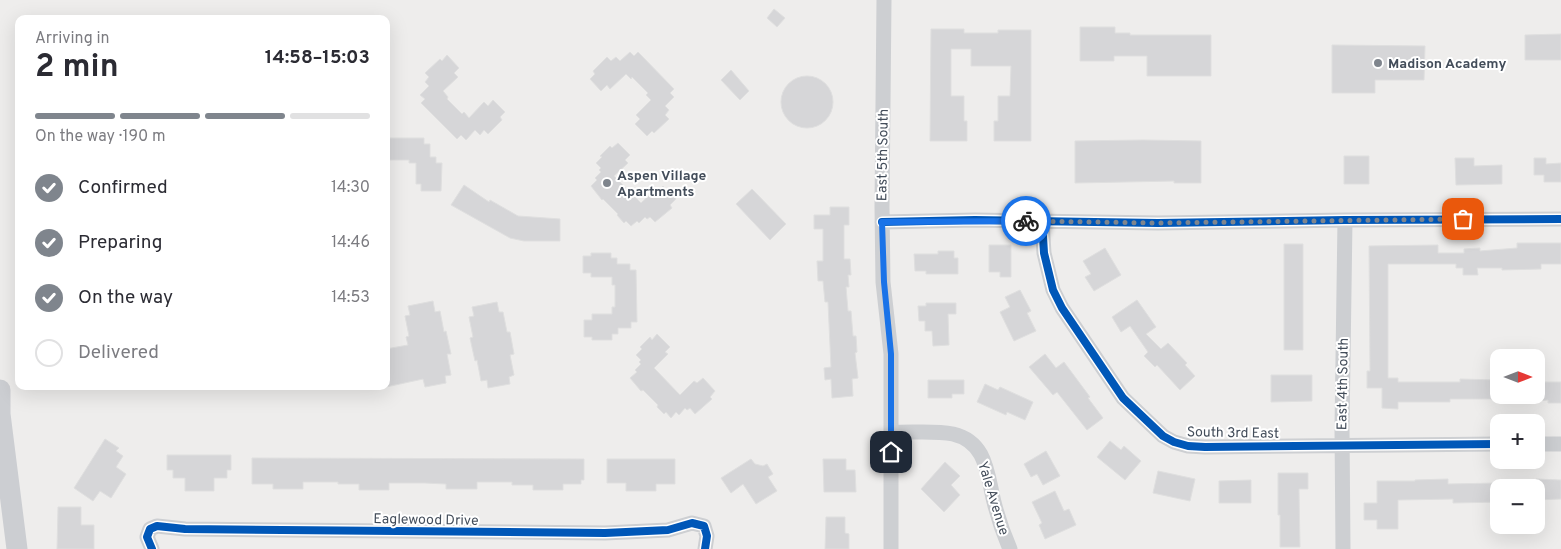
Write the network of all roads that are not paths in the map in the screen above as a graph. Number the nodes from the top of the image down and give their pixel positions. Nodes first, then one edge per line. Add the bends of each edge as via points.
1 (884, 0) edge
2 (1561, 219) edge
3 (1345, 220) junction
4 (1042, 221) junction
5 (882, 222) junction
6 (0, 390) edge
7 (891, 432) junction
8 (1490, 444) edge
9 (1545, 444) edge
10 (1561, 444) edge
11 (1342, 445) junction
12 (17, 549) edge
13 (152, 549) edge
14 (705, 549) edge
15 (891, 549) edge
16 (1010, 549) edge
17 (1343, 549) edge

1 - 5 street, East 5th South
2 - 3 street
3 - 4 street
3 - 11 street, East 4th South
4 - 5 street
4 - 11 street, South 3rd East via 1050,281 1062,308 1123,398 1163,436 1188,446
5 - 7 street, East 5th South via 891,354
6 - 12 street via 0,414
7 - 15 street, East 5th South
7 - 16 street, Yale Avenue via 953,434 973,444 989,473 1000,525
8 - 11 street, South 3rd East
9 - 10 street
11 - 17 street, East 4th South
13 - 14 street, Eaglewood Drive via 147,537 150,529 157,526 185,529 605,533 668,530 692,523 705,527

